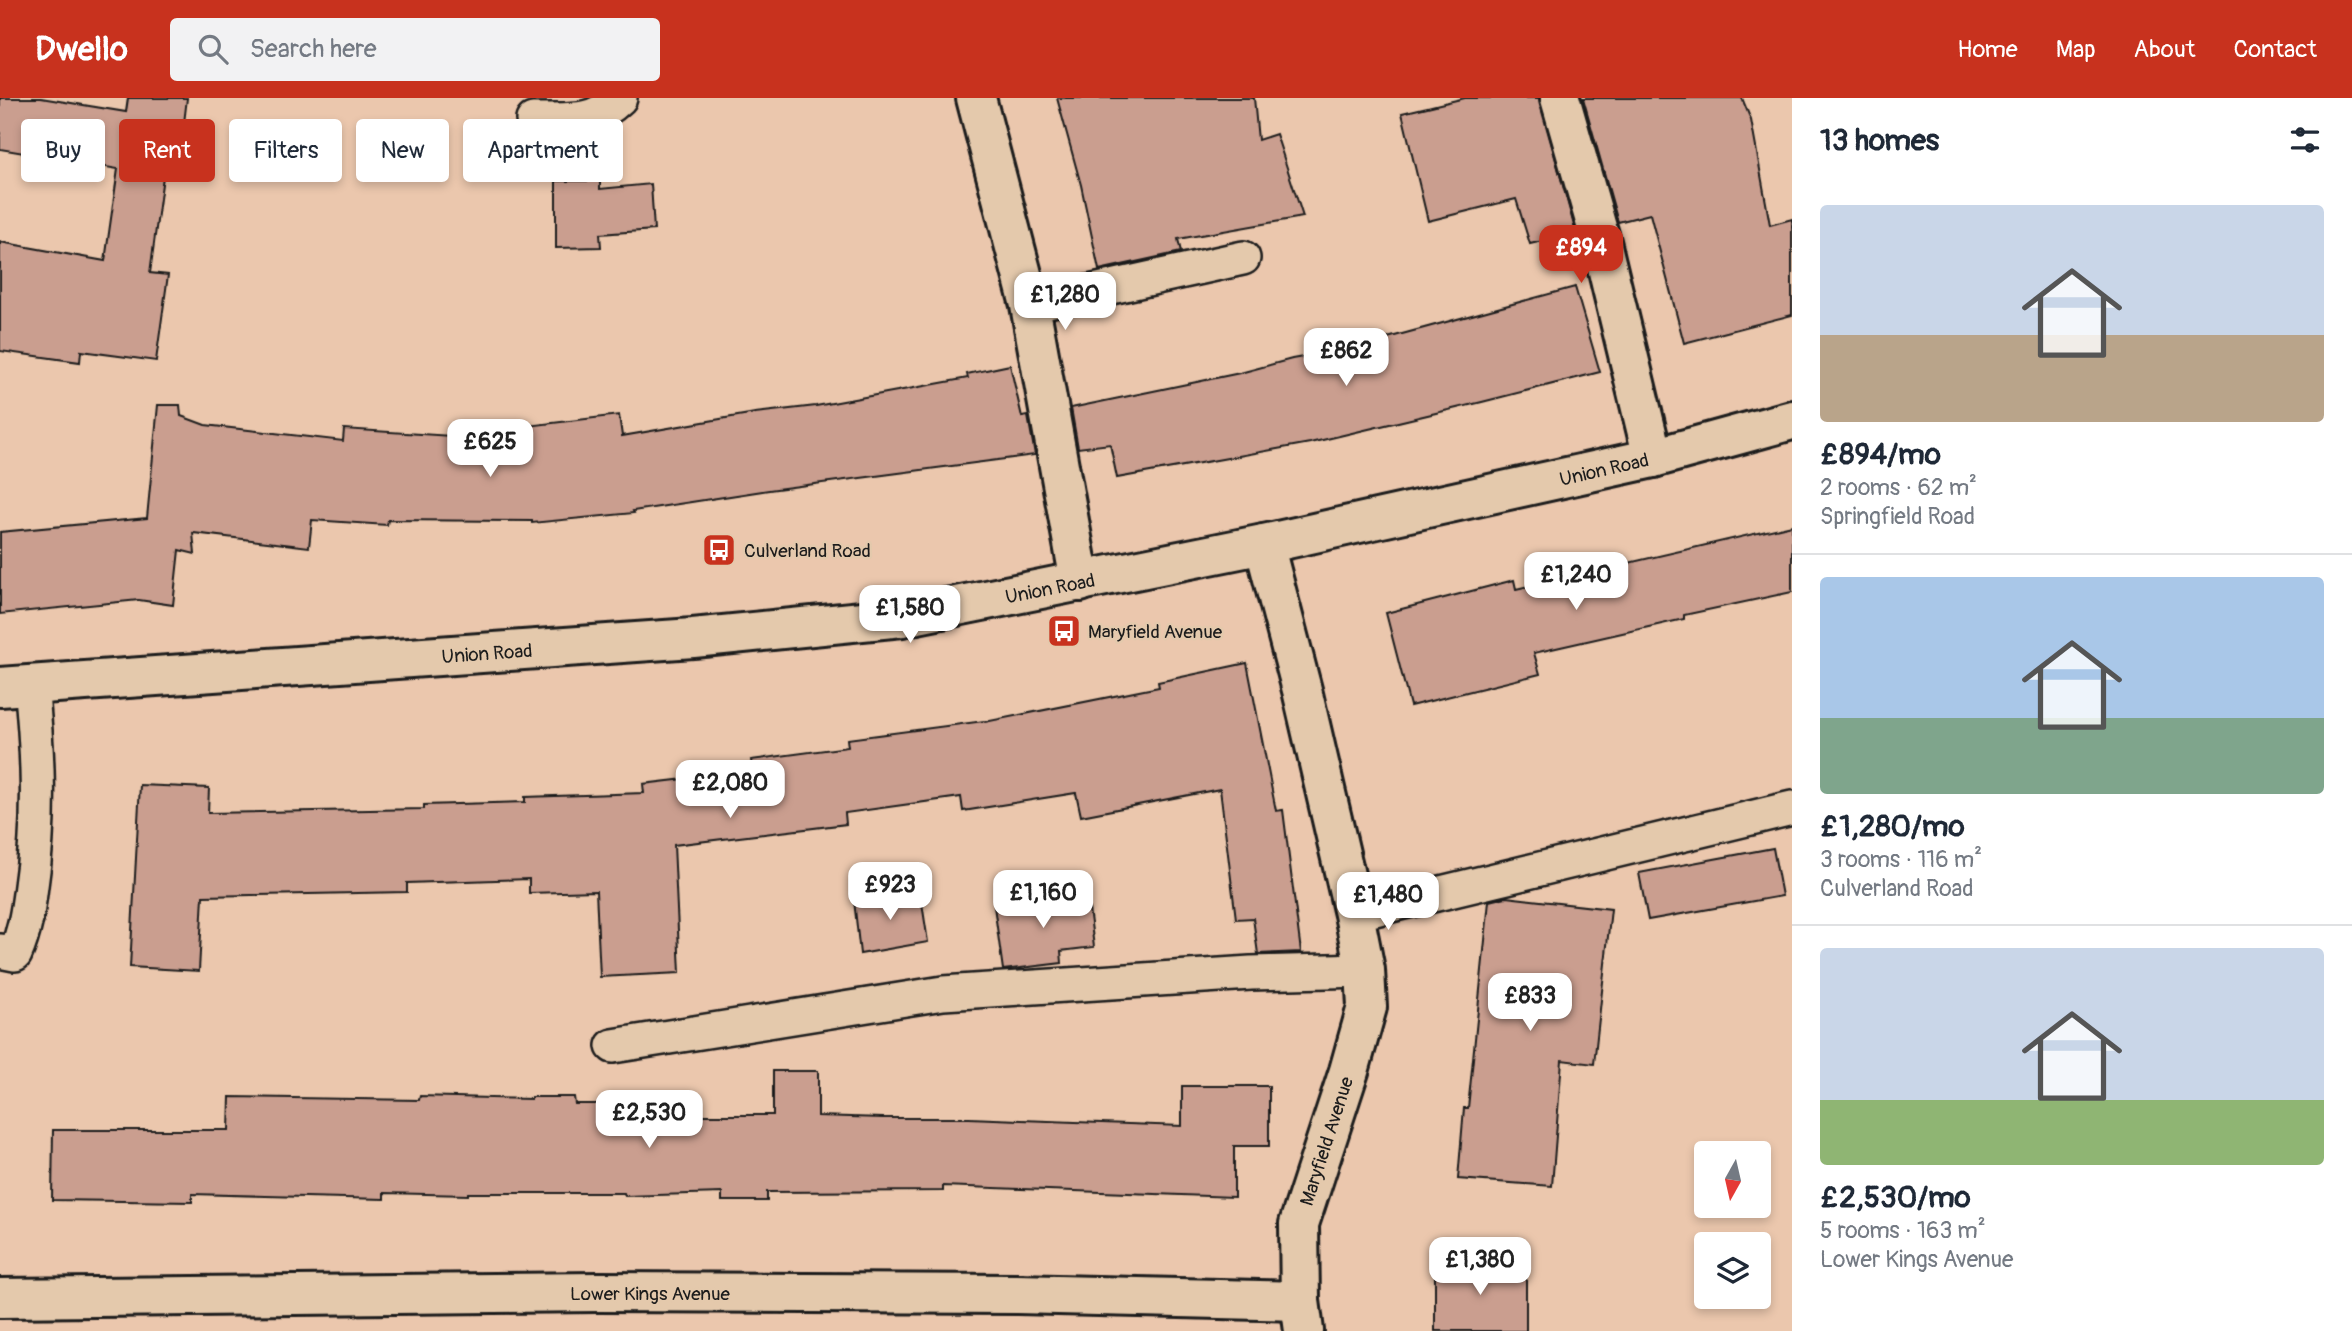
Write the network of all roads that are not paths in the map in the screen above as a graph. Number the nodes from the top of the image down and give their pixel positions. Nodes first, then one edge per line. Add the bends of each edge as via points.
1 (620, 98) edge
2 (976, 98) edge
3 (1560, 98) edge
4 (560, 119) edge
5 (1243, 258) dead end
6 (1030, 305) junction
7 (1792, 420) edge
8 (1653, 458) junction
9 (1264, 544) junction
10 (1080, 582) junction
11 (16, 686) edge
12 (1792, 808) edge
13 (1354, 914) junction
14 (0, 951) edge
15 (1365, 970) junction
16 (613, 1046) dead end
17 (0, 1298) edge
18 (1302, 1316) edge

1 - 4 lane via 605,112
2 - 6 street
3 - 8 street via 1601,242
5 - 6 lane
6 - 10 street
7 - 8 street, Union Road
8 - 9 street, Union Road
9 - 10 street, Union Road
9 - 13 street, Maryfield Avenue
10 - 11 street, Union Road via 902,617 693,638
11 - 14 lane via 38,751 37,846 25,931 15,954
12 - 13 lane
13 - 15 street, Maryfield Avenue
15 - 16 lane via 943,993
15 - 18 street, Maryfield Avenue via 1367,1007 1299,1224
17 - 18 street, Lower Kings Avenue via 598,1292 1017,1294

